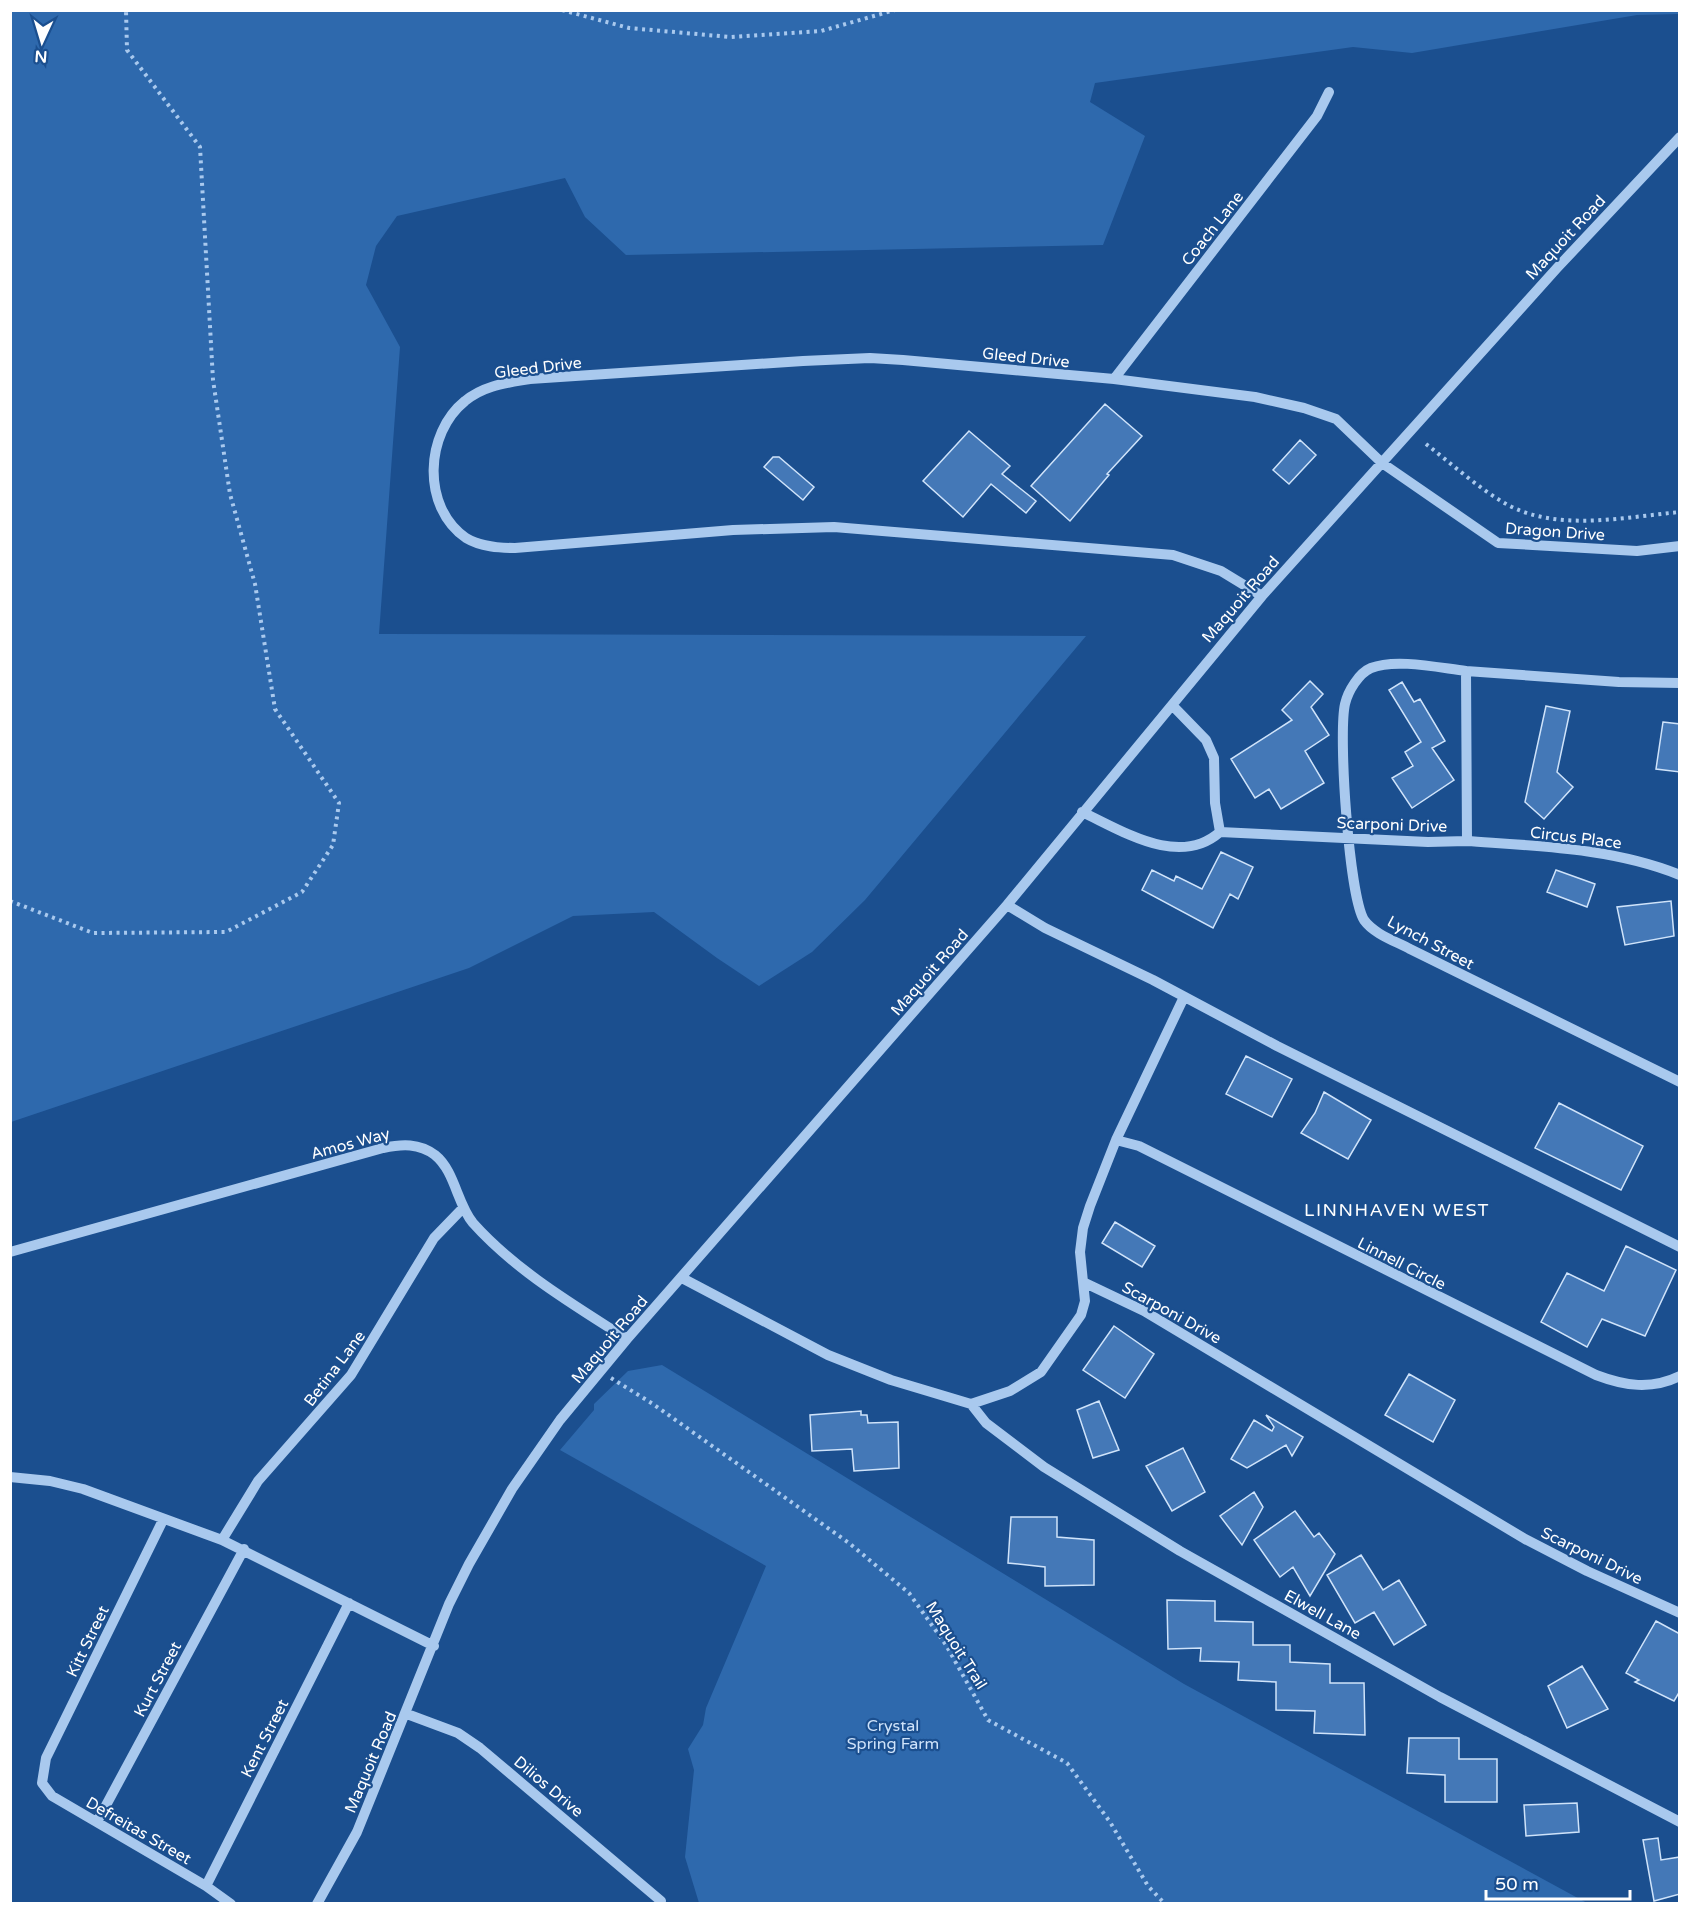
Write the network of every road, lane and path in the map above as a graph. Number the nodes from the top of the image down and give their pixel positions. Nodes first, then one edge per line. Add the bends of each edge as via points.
1 (126, 10) edge
2 (562, 10) edge
3 (895, 10) edge
4 (1149, 10) edge
5 (1158, 10) edge
6 (1329, 92) dead end
7 (1680, 137) edge
8 (1114, 379) junction
9 (1426, 444) dead end
10 (1382, 463) junction
11 (1680, 512) edge
12 (1680, 546) edge
13 (1262, 596) junction
14 (1466, 671) junction
15 (1680, 683) edge
16 (1172, 705) junction
17 (1082, 812) junction
18 (1220, 832) junction
19 (1350, 839) junction
20 (1467, 840) junction
21 (1680, 875) edge
22 (10, 902) edge
23 (1007, 905) junction
24 (1184, 997) junction
25 (1680, 1082) edge
26 (1116, 1140) junction
27 (463, 1208) junction
28 (1680, 1247) edge
29 (10, 1252) edge
30 (682, 1278) junction
31 (1083, 1282) junction
32 (627, 1339) junction
33 (600, 1372) junction
34 (1680, 1376) edge
35 (971, 1404) junction
36 (10, 1477) edge
37 (163, 1520) junction
38 (222, 1540) junction
39 (244, 1549) junction
40 (349, 1603) junction
41 (1680, 1612) edge
42 (434, 1646) junction
43 (407, 1714) junction
44 (42, 1775) joint
45 (97, 1822) junction
46 (1680, 1822) edge
47 (206, 1886) junction
48 (661, 1901) dead end
49 (231, 1904) edge
50 (317, 1904) edge
51 (1166, 1904) edge

1 - 22 path via 127,50 200,147 213,380 230,494 255,584 275,709 339,802 333,845 302,892 226,932 93,933
2 - 3 path via 629,28 730,37 821,31
4 - 5 path
6 - 8 street, Coach Lane via 1317,116
7 - 10 street, Maquoit Road
8 - 10 street, Gleed Drive via 1255,397 1304,408 1336,419
8 - 13 street, Gleed Drive via 870,358 498,384 482,390 453,412 441,429 435,449 437,492 454,527 467,538 499,548 733,530 834,527 1173,555 1221,571
9 - 11 path via 1508,505 1539,517 1574,521
10 - 12 street, Dragon Drive via 1498,543 1637,550
10 - 13 street, Maquoit Road
13 - 16 street, Maquoit Road
14 - 15 street
14 - 19 street, Lynch Street via 1404,664 1371,668 1354,682 1345,702 1343,725
14 - 20 street, Scarponi Drive
16 - 17 street, Maquoit Road
16 - 18 street via 1206,740 1214,758
17 - 18 street via 1162,847 1196,846
17 - 23 street, Maquoit Road
18 - 19 street, Scarponi Drive
19 - 20 street, Scarponi Drive
19 - 25 street, Lynch Street via 1356,901 1365,921 1379,933
20 - 21 street, Circus Place via 1597,854
23 - 24 street
23 - 30 street, Maquoit Road
24 - 26 street
24 - 28 street
26 - 31 street via 1083,1228
26 - 34 street, Linnell Circle via 1139,1146 1596,1375 1630,1385 1666,1382
27 - 29 street, Amos Way via 437,1156 420,1146 401,1144
27 - 32 street, Amos Way via 492,1243 549,1288
27 - 38 street, Betina Lane via 434,1238 351,1376 258,1481
30 - 32 street, Maquoit Road
30 - 35 street via 828,1355 891,1380
31 - 35 street via 1085,1301 1081,1315 1041,1372 1010,1391
31 - 41 street, Scarponi Drive via 1144,1311 1525,1539
32 - 33 street, Maquoit Road
33 - 42 street, Maquoit Road via 560,1420 512,1489 469,1564
33 - 51 path, Maquoit Trail via 653,1404 849,1543 909,1593 946,1645 988,1720 1066,1763 1110,1822 1148,1886
35 - 46 street, Elwell Lane via 986,1422 1044,1467 1170,1545 1440,1696
36 - 37 street via 50,1481 83,1490
37 - 38 street
37 - 44 street, Kitt Street via 46,1758
38 - 39 street
39 - 40 street
39 - 45 street, Kurt Street
40 - 42 street
40 - 47 street, Kent Street
42 - 43 street, Maquoit Road
43 - 48 street, Dilios Drive via 458,1732 480,1748
43 - 50 street, Maquoit Road via 357,1832
44 - 45 street, Defreitas Street via 45,1790 52,1796
45 - 47 street, Defreitas Street
47 - 49 street, Defreitas Street

